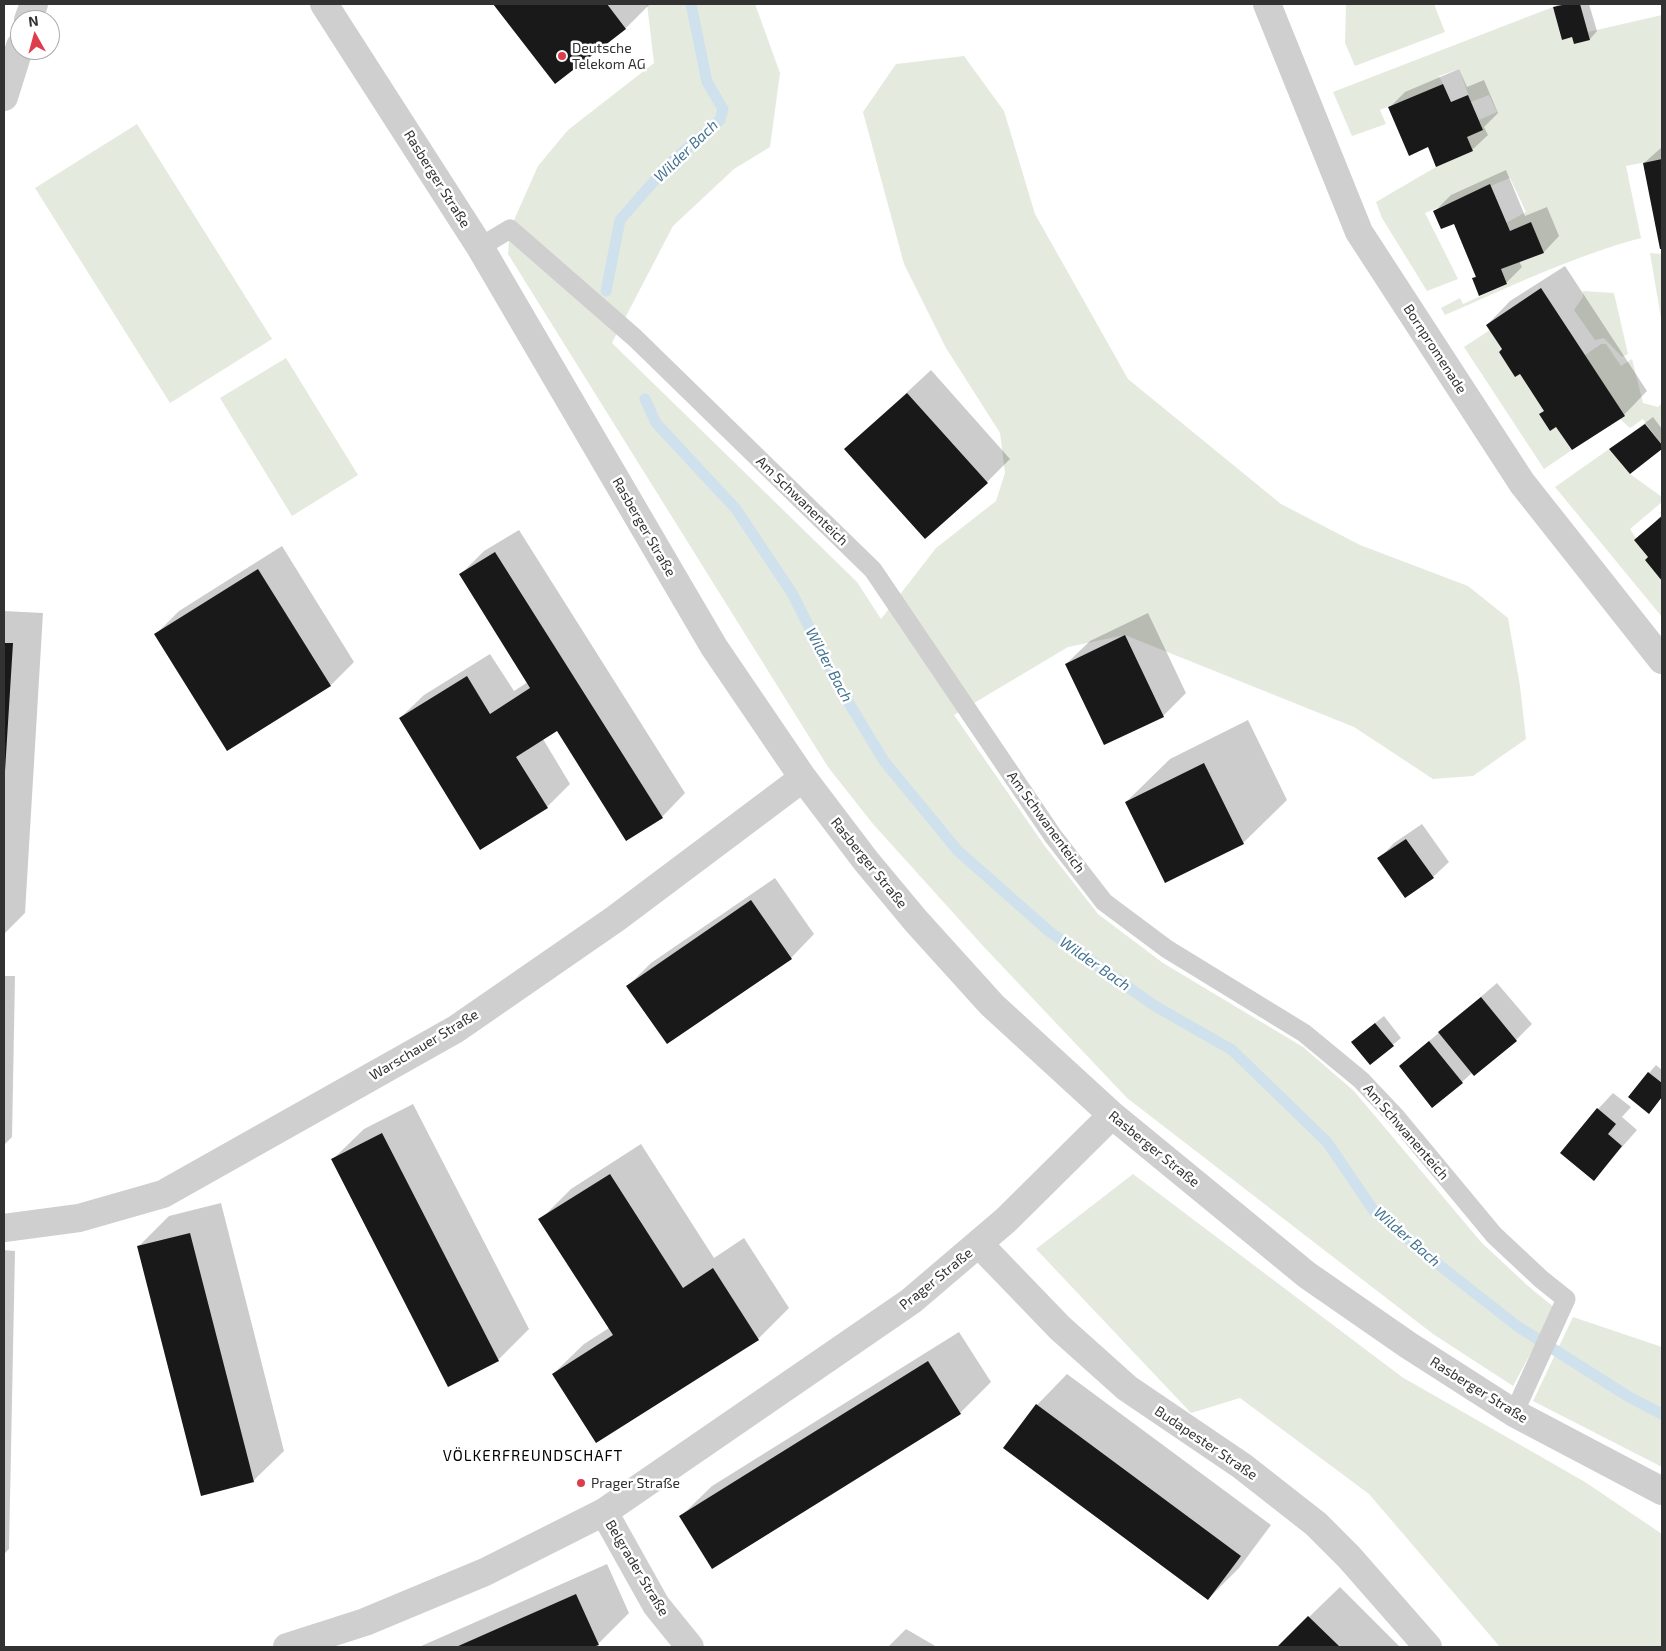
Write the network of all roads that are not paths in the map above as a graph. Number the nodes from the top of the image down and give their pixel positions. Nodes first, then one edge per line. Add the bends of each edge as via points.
1 (324, 4) edge
2 (1267, 4) edge
3 (16, 60) edge
4 (4, 97) edge
5 (480, 247) junction
6 (1662, 660) edge
7 (803, 778) junction
8 (1112, 1116) junction
9 (4, 1228) edge
10 (979, 1244) junction
11 (1514, 1413) junction
12 (1662, 1490) edge
13 (604, 1512) junction
14 (286, 1647) edge
15 (690, 1647) edge
16 (1428, 1647) edge

1 - 5 street, Rasberger Straße
2 - 6 street, Bornpromenade via 1360,232 1522,483
3 - 4 street
5 - 7 street, Rasberger Straße via 714,647
5 - 11 lane, Am Schwanenteich via 510,230 635,338 873,570 1053,836 1104,902 1167,949 1304,1033 1361,1080 1396,1116 1494,1235 1566,1299
7 - 8 street, Rasberger Straße via 866,861 992,1005
7 - 9 street, Warschauer Straße via 615,919 439,1039 163,1194 79,1218
8 - 10 street, Prager Straße
8 - 11 street, Rasberger Straße via 1307,1275
10 - 13 street, Prager Straße via 911,1300
10 - 16 street, Budapester Straße via 1060,1328 1127,1388 1242,1466 1316,1524
11 - 12 street, Rasberger Straße
13 - 14 street, Prager Straße via 485,1572 365,1622
13 - 15 street, Belgrader Straße via 656,1605

